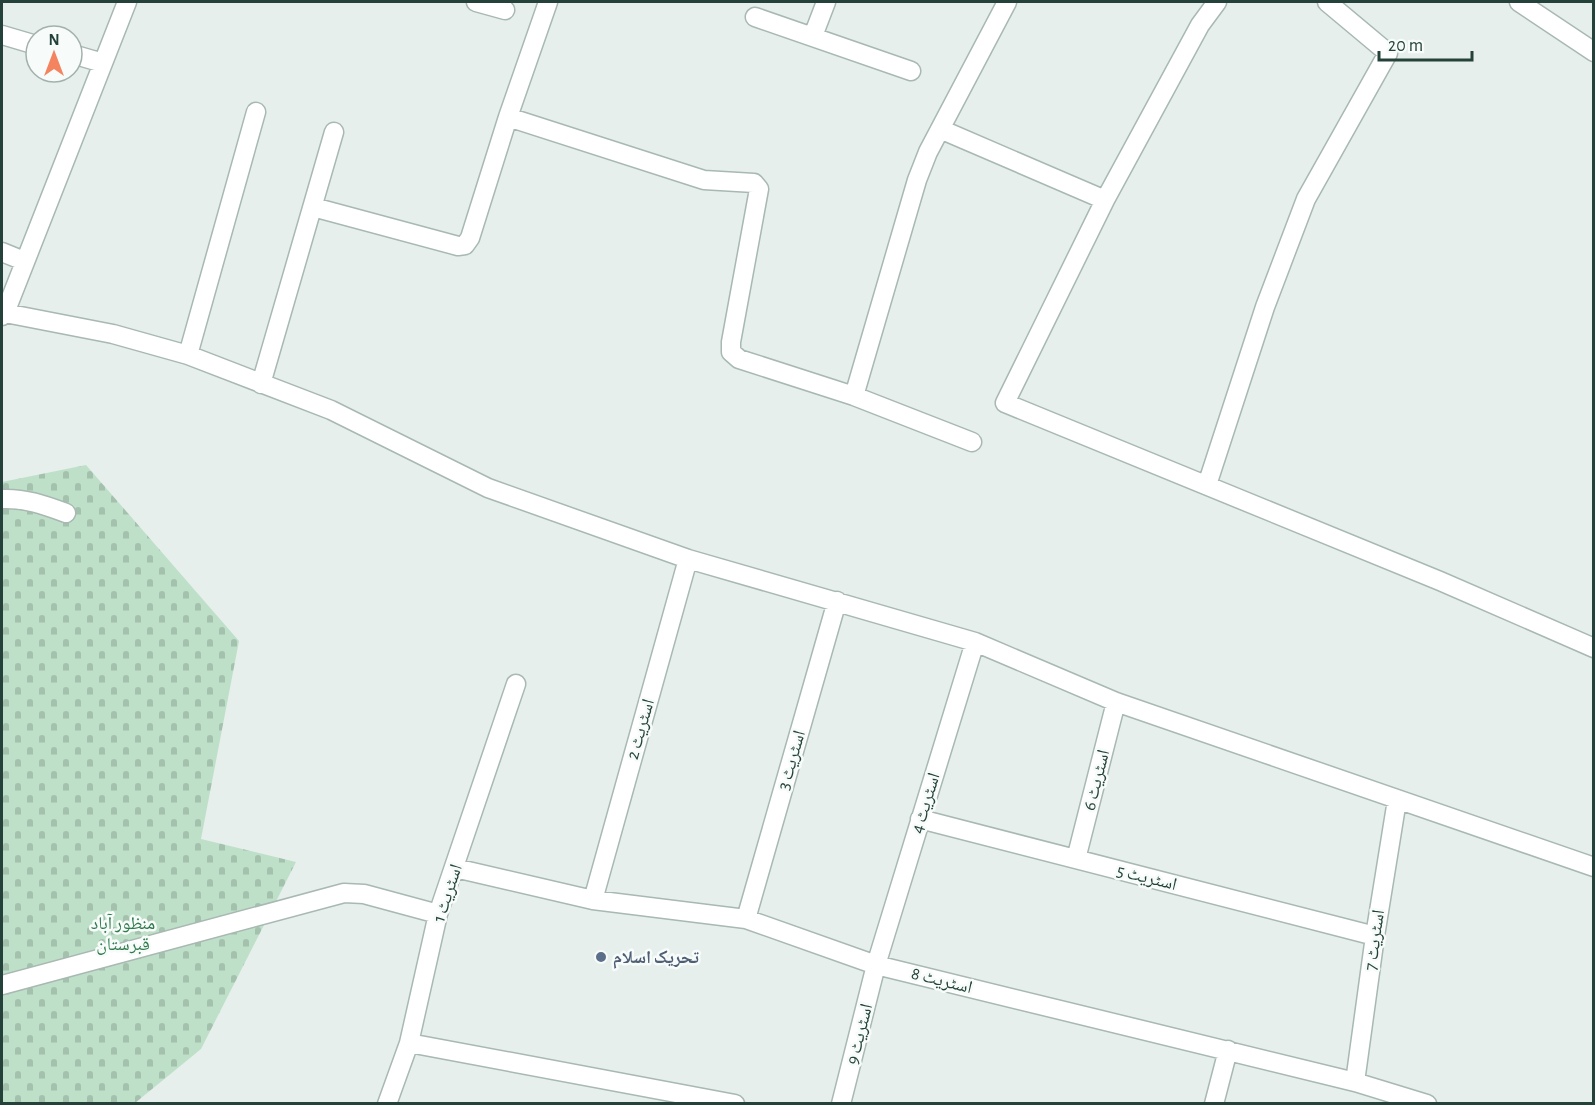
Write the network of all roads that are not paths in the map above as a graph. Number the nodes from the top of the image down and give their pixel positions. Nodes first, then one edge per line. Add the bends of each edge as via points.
1 (128, 2) edge
2 (476, 2) edge
3 (548, 2) edge
4 (826, 2) edge
5 (1007, 2) edge
6 (1217, 2) edge
7 (1327, 2) edge
8 (1519, 2) edge
9 (505, 10) dead end
10 (755, 16) dead end
11 (2, 35) edge
12 (813, 36) junction
13 (24, 41) edge
14 (1593, 52) edge
15 (84, 57) edge
16 (103, 63) junction
17 (911, 70) dead end
18 (256, 112) dead end
19 (508, 117) junction
20 (940, 129) junction
21 (334, 132) dead end
22 (1105, 200) junction
23 (313, 207) junction
24 (2, 252) edge
25 (24, 261) junction
26 (3, 315) edge
27 (188, 355) junction
28 (261, 384) junction
29 (854, 396) junction
30 (972, 442) dead end
31 (1207, 485) junction
32 (2, 499) edge
33 (66, 513) dead end
34 (688, 559) junction
35 (837, 601) junction
36 (975, 642) junction
37 (1593, 648) edge
38 (516, 684) dead end
39 (1116, 702) junction
40 (1397, 800) junction
41 (920, 819) junction
42 (1076, 859) junction
43 (1593, 867) edge
44 (454, 868) junction
45 (592, 900) junction
46 (438, 914) junction
47 (746, 919) junction
48 (1375, 936) junction
49 (876, 964) junction
50 (2, 985) edge
51 (409, 1043) junction
52 (1228, 1050) junction
53 (1355, 1082) junction
54 (387, 1104) edge
55 (735, 1104) edge
56 (841, 1104) edge
57 (1214, 1104) edge
58 (1427, 1104) edge

1 - 16 street
2 - 9 street
3 - 19 street
4 - 12 street
5 - 20 street
6 - 22 street via 1200,25
7 - 31 street via 1388,53 1306,199 1265,307
8 - 14 street
10 - 12 street
11 - 13 street
12 - 17 street
15 - 16 street
16 - 25 street
18 - 27 street
19 - 23 street via 465,245
19 - 29 street via 704,180 757,185 755,219 730,352 739,359
20 - 22 street
20 - 29 street via 917,180
21 - 23 street
22 - 31 street via 1005,403
23 - 28 street
24 - 25 street
25 - 26 street
26 - 27 street via 113,334
27 - 28 street
28 - 34 street via 331,410 488,489
29 - 30 street
31 - 37 street via 1440,580
32 - 33 street via 38,502
34 - 35 street
34 - 45 street, اسٹریٹ 2
35 - 36 street
35 - 47 street, اسٹریٹ 3
36 - 39 street
36 - 41 street, اسٹریٹ 4
38 - 44 street, اسٹریٹ 1
39 - 40 street
39 - 42 street, اسٹریٹ 6
40 - 43 street
40 - 48 street, اسٹریٹ 7
41 - 42 street, اسٹریٹ 5
41 - 49 street, اسٹریٹ 4
42 - 48 street, اسٹریٹ 5
44 - 45 street, اسٹریٹ 8
44 - 46 street, اسٹریٹ 1
45 - 47 street, اسٹریٹ 8
46 - 50 street via 364,894 344,893
46 - 51 street, اسٹریٹ 1
47 - 49 street, اسٹریٹ 8
48 - 53 street, اسٹریٹ 7
49 - 52 street, اسٹریٹ 8
49 - 56 street, اسٹریٹ 9
51 - 54 street, اسٹریٹ 1
51 - 55 street
52 - 53 street, اسٹریٹ 8
52 - 57 street
53 - 58 street, اسٹریٹ 8

